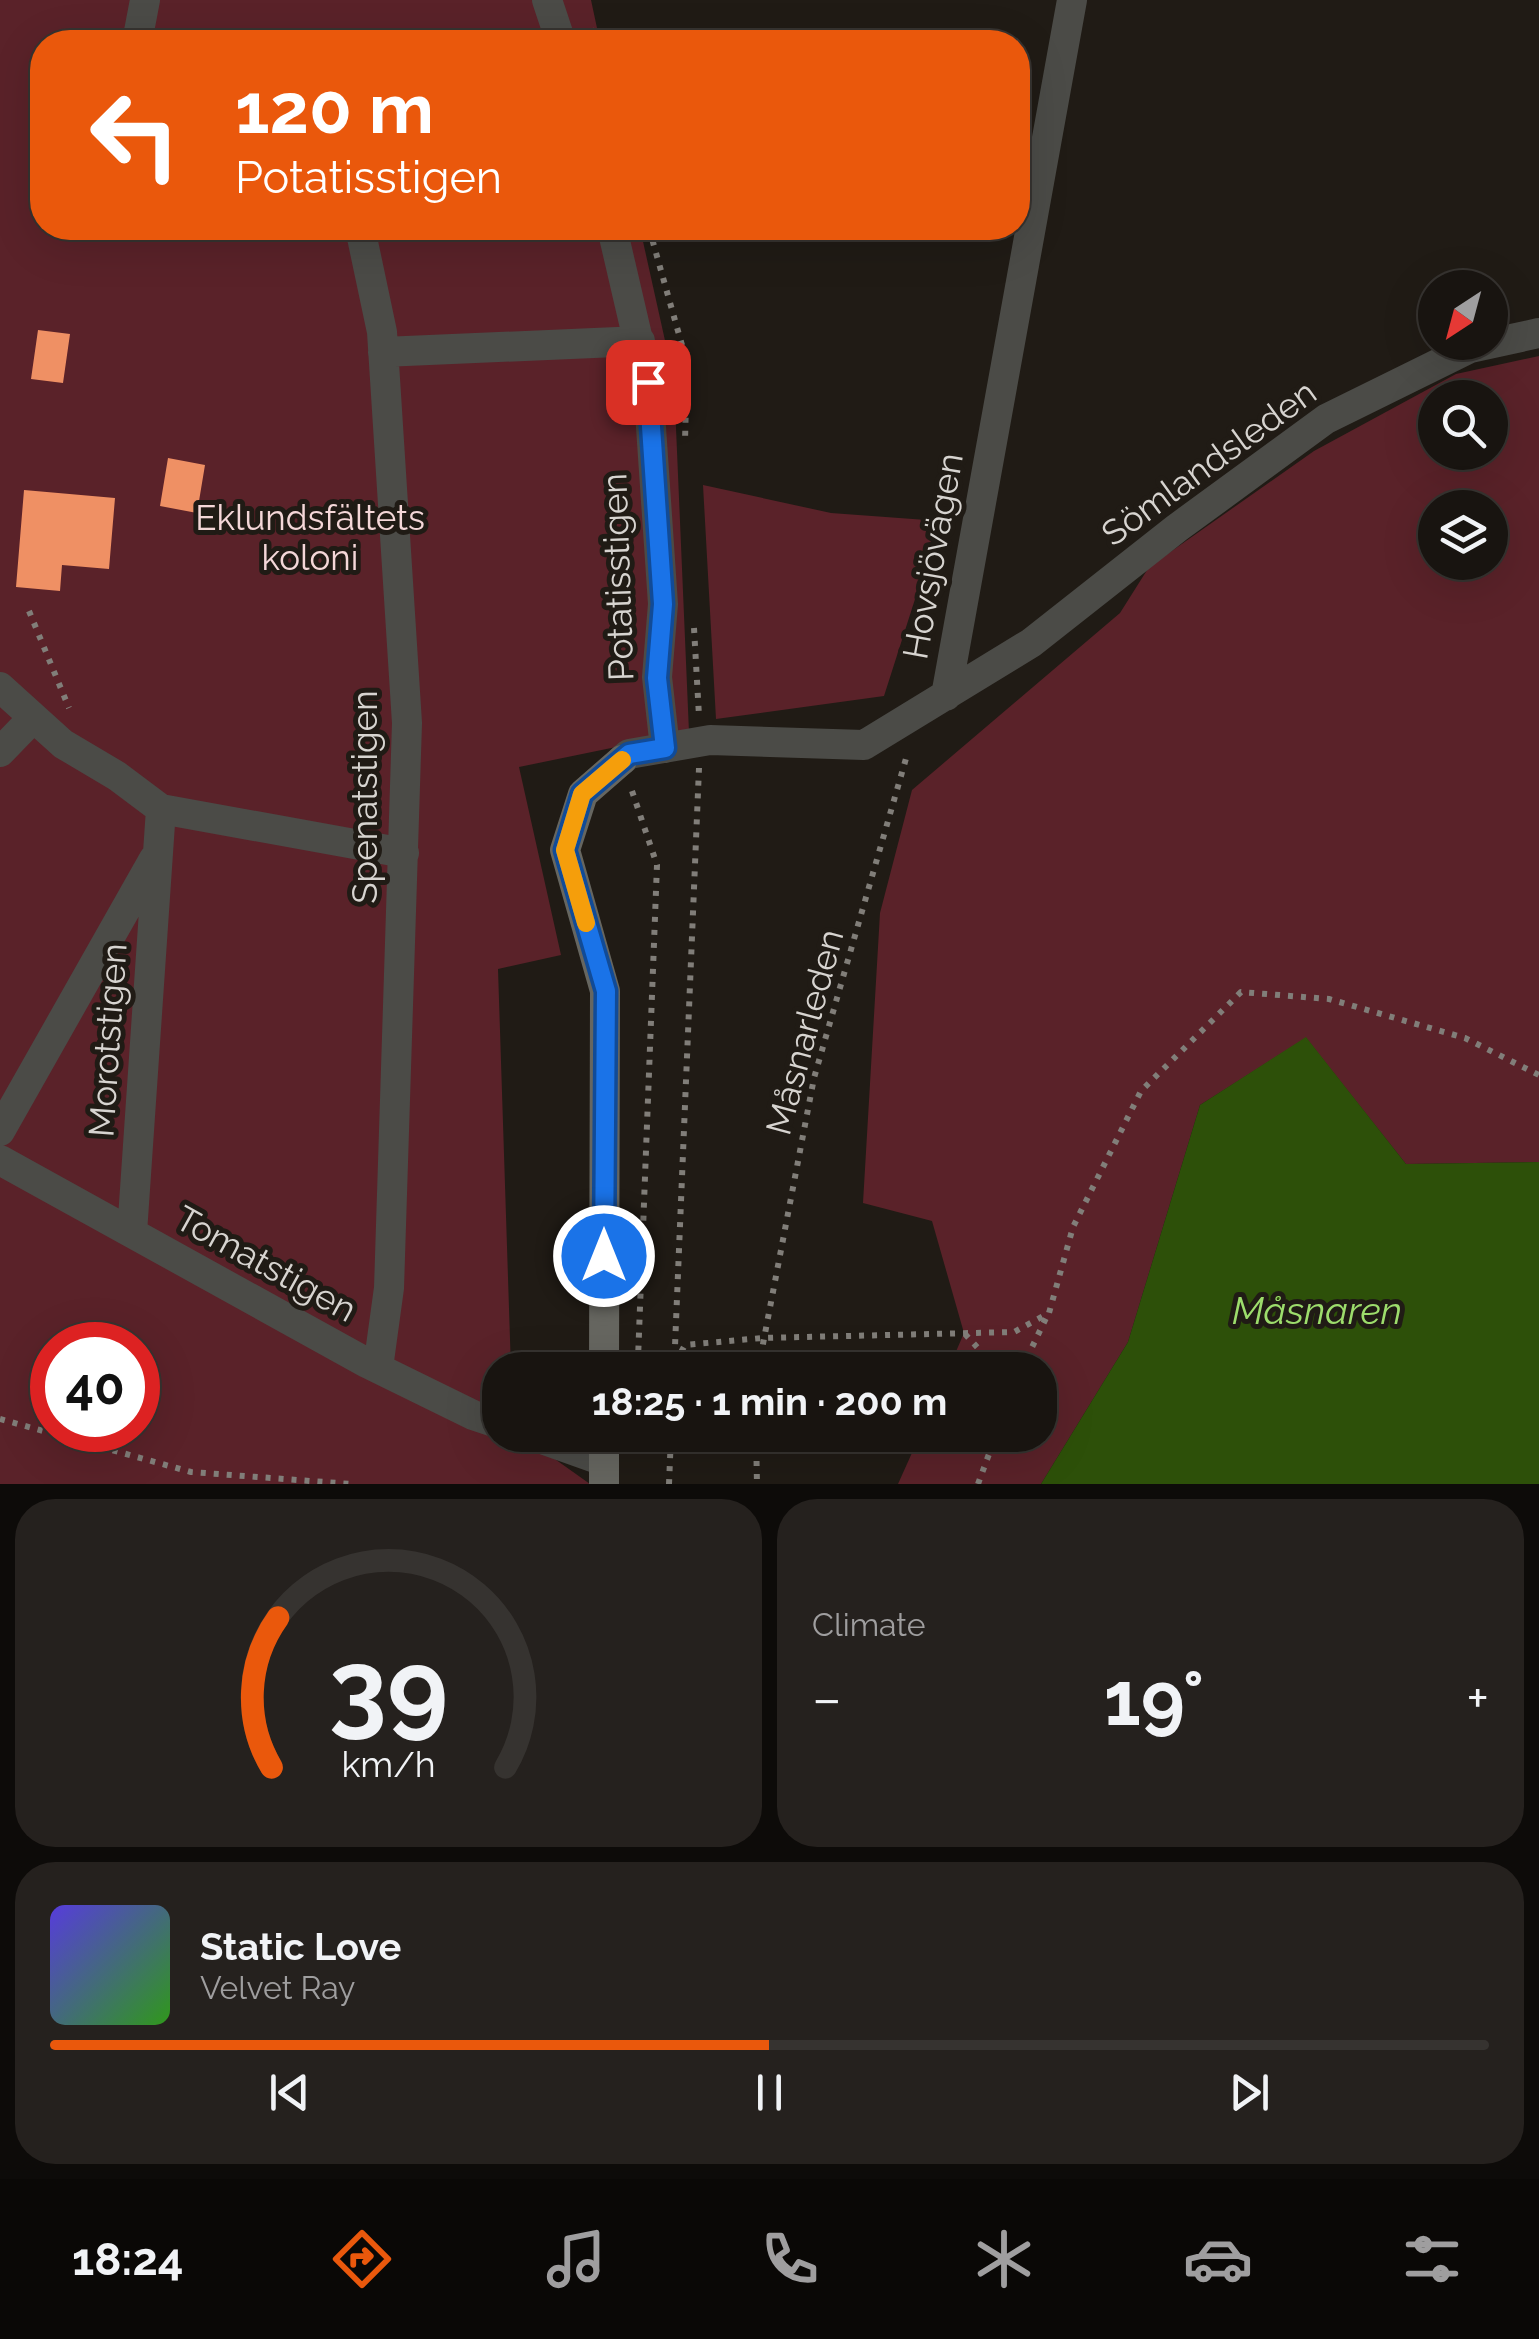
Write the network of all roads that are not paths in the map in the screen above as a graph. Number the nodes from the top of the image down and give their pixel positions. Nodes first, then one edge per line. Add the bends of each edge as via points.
1 (145, 0) edge
2 (547, 0) edge
3 (1072, 0) edge
4 (139, 30) edge
5 (558, 30) edge
6 (1030, 212) edge
7 (363, 240) edge
8 (615, 240) edge
9 (1025, 240) edge
10 (1539, 333) edge
11 (640, 341) junction
12 (383, 352) junction
13 (0, 687) edge
14 (933, 703) junction
15 (33, 718) junction
16 (665, 748) junction
17 (0, 752) edge
18 (161, 809) junction
19 (158, 851) junction
20 (404, 853) junction
21 (0, 1131) edge
22 (0, 1160) edge
23 (132, 1233) junction
24 (604, 1352) edge
25 (378, 1368) junction
26 (482, 1416) edge

1 - 4 street
2 - 5 street
3 - 6 street, Hovsjövägen
7 - 12 street, Spenatstigen
8 - 11 street, Potatisstigen
9 - 14 street, Hovsjövägen
10 - 14 street, Sömlandsleden via 1470,348 1326,420 1031,643
11 - 12 street
11 - 16 street, Potatisstigen via 663,604 657,678
12 - 20 street, Spenatstigen via 407,723
13 - 15 street
14 - 16 street, Hovsjövägen via 864,745 710,740
15 - 17 street
15 - 18 street
16 - 24 street, Hovsjövägen via 629,754 582,794 565,850 606,991
18 - 19 street, Morotstigen
18 - 20 street
19 - 21 street, Morotstigen
19 - 23 street, Morotstigen
20 - 25 street, Spenatstigen via 389,1288
22 - 23 street, Tomatstigen
23 - 25 street, Tomatstigen
25 - 26 street, Tomatstigen

